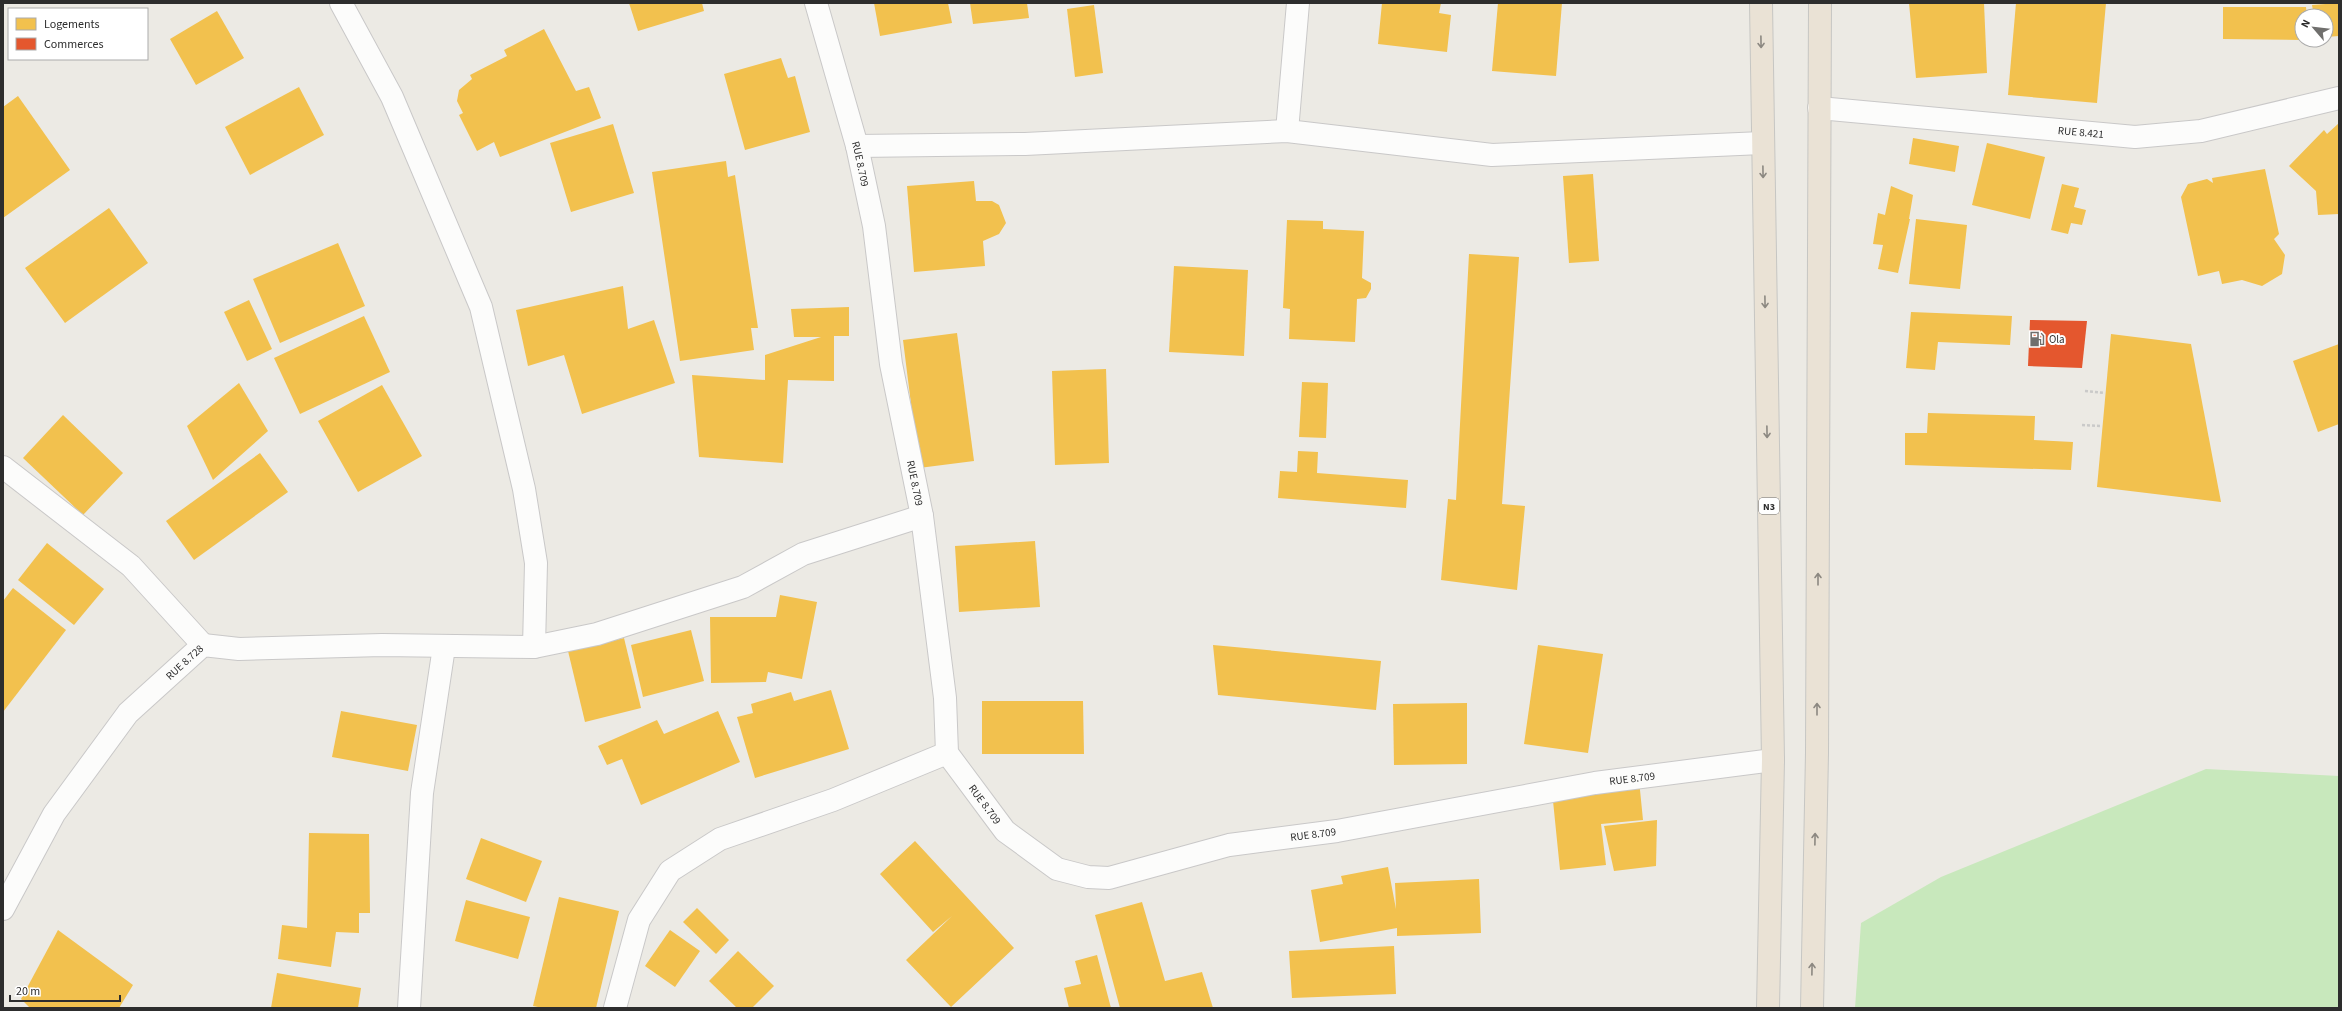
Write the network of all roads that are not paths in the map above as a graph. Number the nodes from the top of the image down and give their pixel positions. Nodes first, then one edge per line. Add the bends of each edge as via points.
1 (341, 3) edge
2 (816, 3) edge
3 (1298, 3) edge
4 (1761, 3) edge
5 (1820, 3) edge
6 (2339, 98) edge
7 (1819, 108) junction
8 (1287, 131) junction
9 (1762, 143) junction
10 (857, 146) junction
11 (3, 467) edge
12 (922, 516) junction
13 (203, 645) junction
14 (444, 647) junction
15 (534, 647) junction
16 (947, 753) junction
17 (1774, 760) junction
18 (3, 909) edge
19 (409, 1008) edge
20 (615, 1008) edge
21 (1768, 1008) edge
22 (1812, 1008) edge

1 - 15 street via 392,97 481,307 524,489 536,563
2 - 10 street, RUE 8.709
3 - 8 street
4 -> 9 highway, N3
5 - 7 highway
6 - 7 street, RUE 8.421 via 2201,132 2135,137
22 -> 7 highway via 1817,754
8 - 9 street via 1492,155
8 - 10 street via 1026,144
9 -> 17 highway, N3
10 - 12 street, RUE 8.709 via 874,226 891,364
11 - 13 street via 131,566
12 - 15 street, RUE 8.728 via 803,554 743,587 597,634
12 - 16 street, RUE 8.709 via 945,698
13 - 14 street, RUE 8.728 via 239,649 382,645
13 - 18 street, RUE 8.728 via 128,713 54,814
14 - 15 street, RUE 8.728
14 - 19 street via 422,793
16 - 17 street, RUE 8.709 via 1005,831 1057,869 1109,878 1228,845 1337,830 1595,783
16 - 20 street via 833,800 720,839 670,871 639,920
17 - 21 highway, N3

